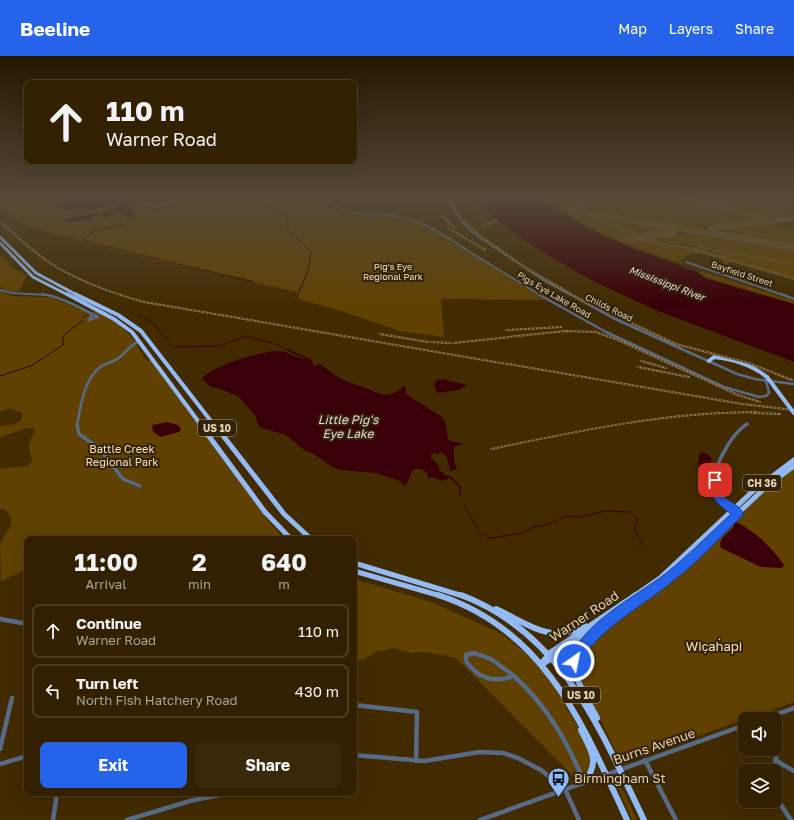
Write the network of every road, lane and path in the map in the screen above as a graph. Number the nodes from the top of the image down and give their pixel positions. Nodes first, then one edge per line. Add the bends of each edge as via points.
1 (439, 233) edge
2 (473, 233) edge
3 (0, 237) edge
4 (1, 244) edge
5 (686, 262) dead end
6 (0, 290) edge
7 (794, 299) edge
8 (92, 314) dead end
9 (116, 317) junction
10 (139, 341) junction
11 (709, 361) junction
12 (767, 379) junction
13 (794, 384) edge
14 (794, 413) edge
15 (747, 424) dead end
16 (794, 460) edge
17 (794, 466) edge
18 (140, 486) dead end
19 (732, 510) junction
20 (738, 513) junction
21 (289, 536) edge
22 (308, 536) edge
23 (357, 564) edge
24 (357, 571) edge
25 (480, 603) junction
26 (616, 608) junction
27 (0, 619) edge
28 (609, 622) junction
29 (24, 623) edge
30 (552, 656) junction
31 (542, 663) junction
32 (514, 676) junction
33 (12, 698) dead end
34 (357, 705) edge
35 (794, 708) edge
36 (575, 711) junction
37 (782, 712) edge
38 (738, 727) edge
39 (603, 735) junction
40 (0, 749) edge
41 (357, 755) edge
42 (776, 756) edge
43 (24, 757) edge
44 (645, 760) junction
45 (776, 760) junction
46 (416, 761) junction
47 (0, 764) edge
48 (775, 764) edge
49 (619, 769) junction
50 (794, 771) edge
51 (606, 774) junction
52 (584, 782) junction
53 (565, 789) junction
54 (57, 796) edge
55 (214, 796) edge
56 (782, 807) edge
57 (53, 820) edge
58 (126, 820) edge
59 (480, 820) edge
60 (579, 820) edge
61 (627, 820) edge
62 (644, 820) edge
63 (676, 820) edge
64 (790, 820) edge

1 - 12 street, Pigs Eye Lake Road via 557,306 606,332 724,387 763,397 770,392
2 - 11 street, Childs Road via 521,267 598,311
3 - 9 highway, US 10 via 39,275
4 - 9 highway, US 10 via 34,277
5 - 7 street, Bayfield Street
6 - 8 street via 14,294 54,297
9 - 10 highway, US 10
9 - 22 highway, US 10 via 147,337 284,514
10 - 18 street via 128,347 120,357 95,372 83,393 77,425 78,434 99,448 124,478
10 - 21 highway, US 10 via 265,512
11 - 12 street, Childs Road via 737,374
11 - 12 highway via 720,358 756,369
12 - 13 street, Childs Road
12 - 14 highway, bridge
15 - 19 street via 737,430 730,439 714,484 716,494
16 - 19 highway, Warner Road / CH 36 via 759,485
17 - 20 highway, Warner Road / CH 36 via 767,486
19 - 20 street
19 - 26 highway, Warner Road / CH 36 via 666,573
20 - 28 highway, Warner Road / CH 36 via 670,577
23 - 25 highway, US 10
24 - 31 highway, US 10 via 450,599 474,609 505,629
25 - 26 highway via 502,611 534,629 555,634 578,630
25 - 30 highway, US 10 via 519,627
26 - 30 highway, Warner Road / CH 36
27 - 29 street
28 - 30 highway, Warner Road / CH 36
28 - 39 highway via 579,650 574,661 576,673
30 - 31 highway, Warner Road / CH 36
30 - 39 highway, US 10 via 575,686
31 - 36 highway, US 10
32 - 32 street via 479,654 470,653 465,658 483,678 495,680
32 - 52 street via 538,699 556,724 573,754
33 - 40 street
34 - 46 street via 417,712
35 - 37 street
36 - 51 highway, US 10
36 - 52 highway via 595,764 593,772
38 - 44 street, Burns Avenue
39 - 49 highway, US 10
41 - 46 street
42 - 45 street
43 - 47 street
44 - 49 street, Burns Avenue
44 - 63 street
45 - 48 street
45 - 50 street
46 - 53 street via 487,751 503,753 536,767
49 - 51 street, Burns Avenue
49 - 62 highway, US 10
51 - 52 street, Burns Avenue
51 - 61 highway, US 10
52 - 53 street, Burns Avenue
53 - 59 street, Burns Avenue
53 - 60 street
54 - 57 street
55 - 58 street
56 - 64 street

